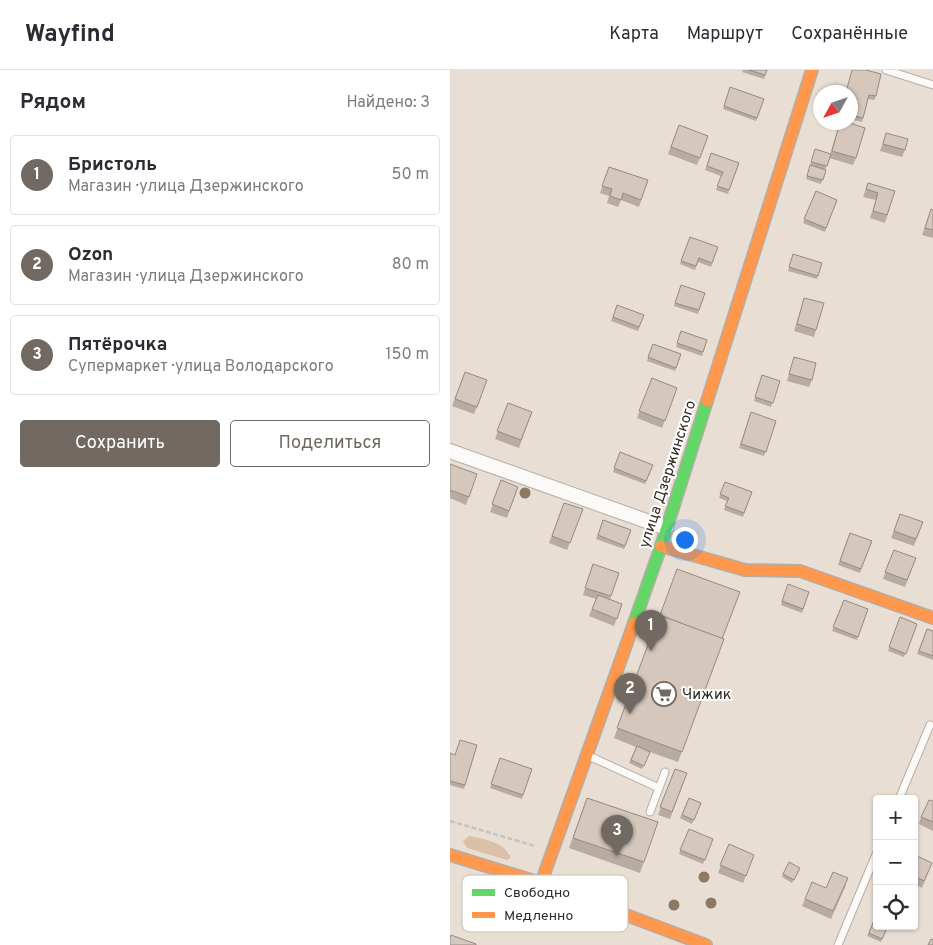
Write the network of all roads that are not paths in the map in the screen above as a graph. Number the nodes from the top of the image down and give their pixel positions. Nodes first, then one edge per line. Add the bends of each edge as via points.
1 (812, 70) edge
2 (886, 70) edge
3 (933, 85) edge
4 (450, 451) edge
5 (666, 528) junction
6 (661, 546) junction
7 (933, 618) edge
8 (930, 725) dead end
9 (586, 755) junction
10 (665, 772) dead end
11 (659, 788) junction
12 (901, 795) edge
13 (650, 812) dead end
14 (450, 854) edge
15 (873, 862) edge
16 (516, 875) edge
17 (543, 875) edge
18 (628, 916) edge
19 (706, 945) edge
20 (838, 945) edge

1 - 5 street, улица Дзержинского
2 - 3 lane
4 - 5 street
5 - 6 street, улица Дзержинского
6 - 7 street via 745,570 800,571
6 - 9 street, улица Дзержинского
8 - 12 lane
9 - 11 lane
9 - 17 street, улица Дзержинского
10 - 11 lane
11 - 13 lane
14 - 16 street
15 - 20 lane
18 - 19 street

